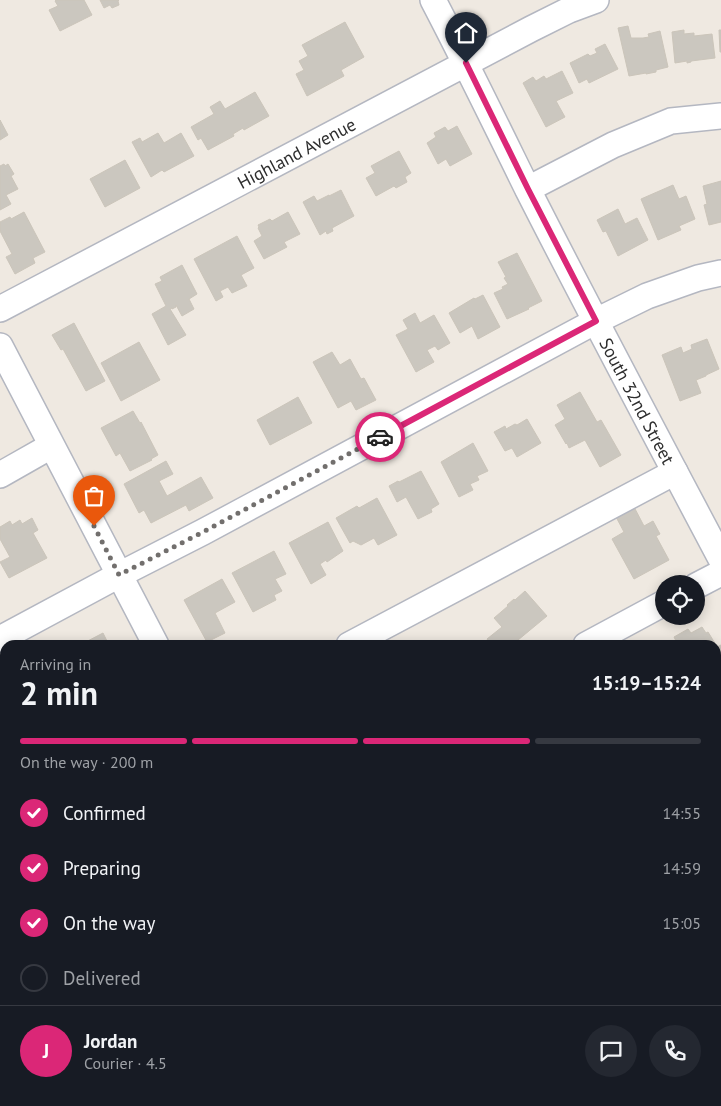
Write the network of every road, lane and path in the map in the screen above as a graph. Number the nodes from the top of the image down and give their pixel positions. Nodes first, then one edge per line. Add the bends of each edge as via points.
1 (433, 0) edge
2 (596, 0) edge
3 (466, 63) junction
4 (721, 116) edge
5 (528, 189) junction
6 (721, 273) edge
7 (0, 309) edge
8 (596, 321) junction
9 (0, 346) edge
10 (52, 446) junction
11 (675, 472) junction
12 (0, 475) edge
13 (721, 559) edge
14 (721, 573) edge
15 (119, 575) junction
16 (705, 581) edge
17 (655, 608) edge
18 (0, 639) edge
19 (153, 640) edge
20 (358, 640) edge
21 (595, 640) edge

1 - 3 street, South 32nd Street
2 - 3 street, Highland Avenue via 569,10
3 - 5 street, South 32nd Street
3 - 7 street, Highland Avenue
4 - 5 street via 671,121 614,145
5 - 8 street, South 32nd Street
6 - 8 street via 647,296
8 - 11 street, South 32nd Street
8 - 15 street
9 - 10 street
10 - 12 street
10 - 15 street
11 - 13 street, South 32nd Street
11 - 20 street
14 - 16 street
15 - 18 street
15 - 19 street
17 - 21 street

